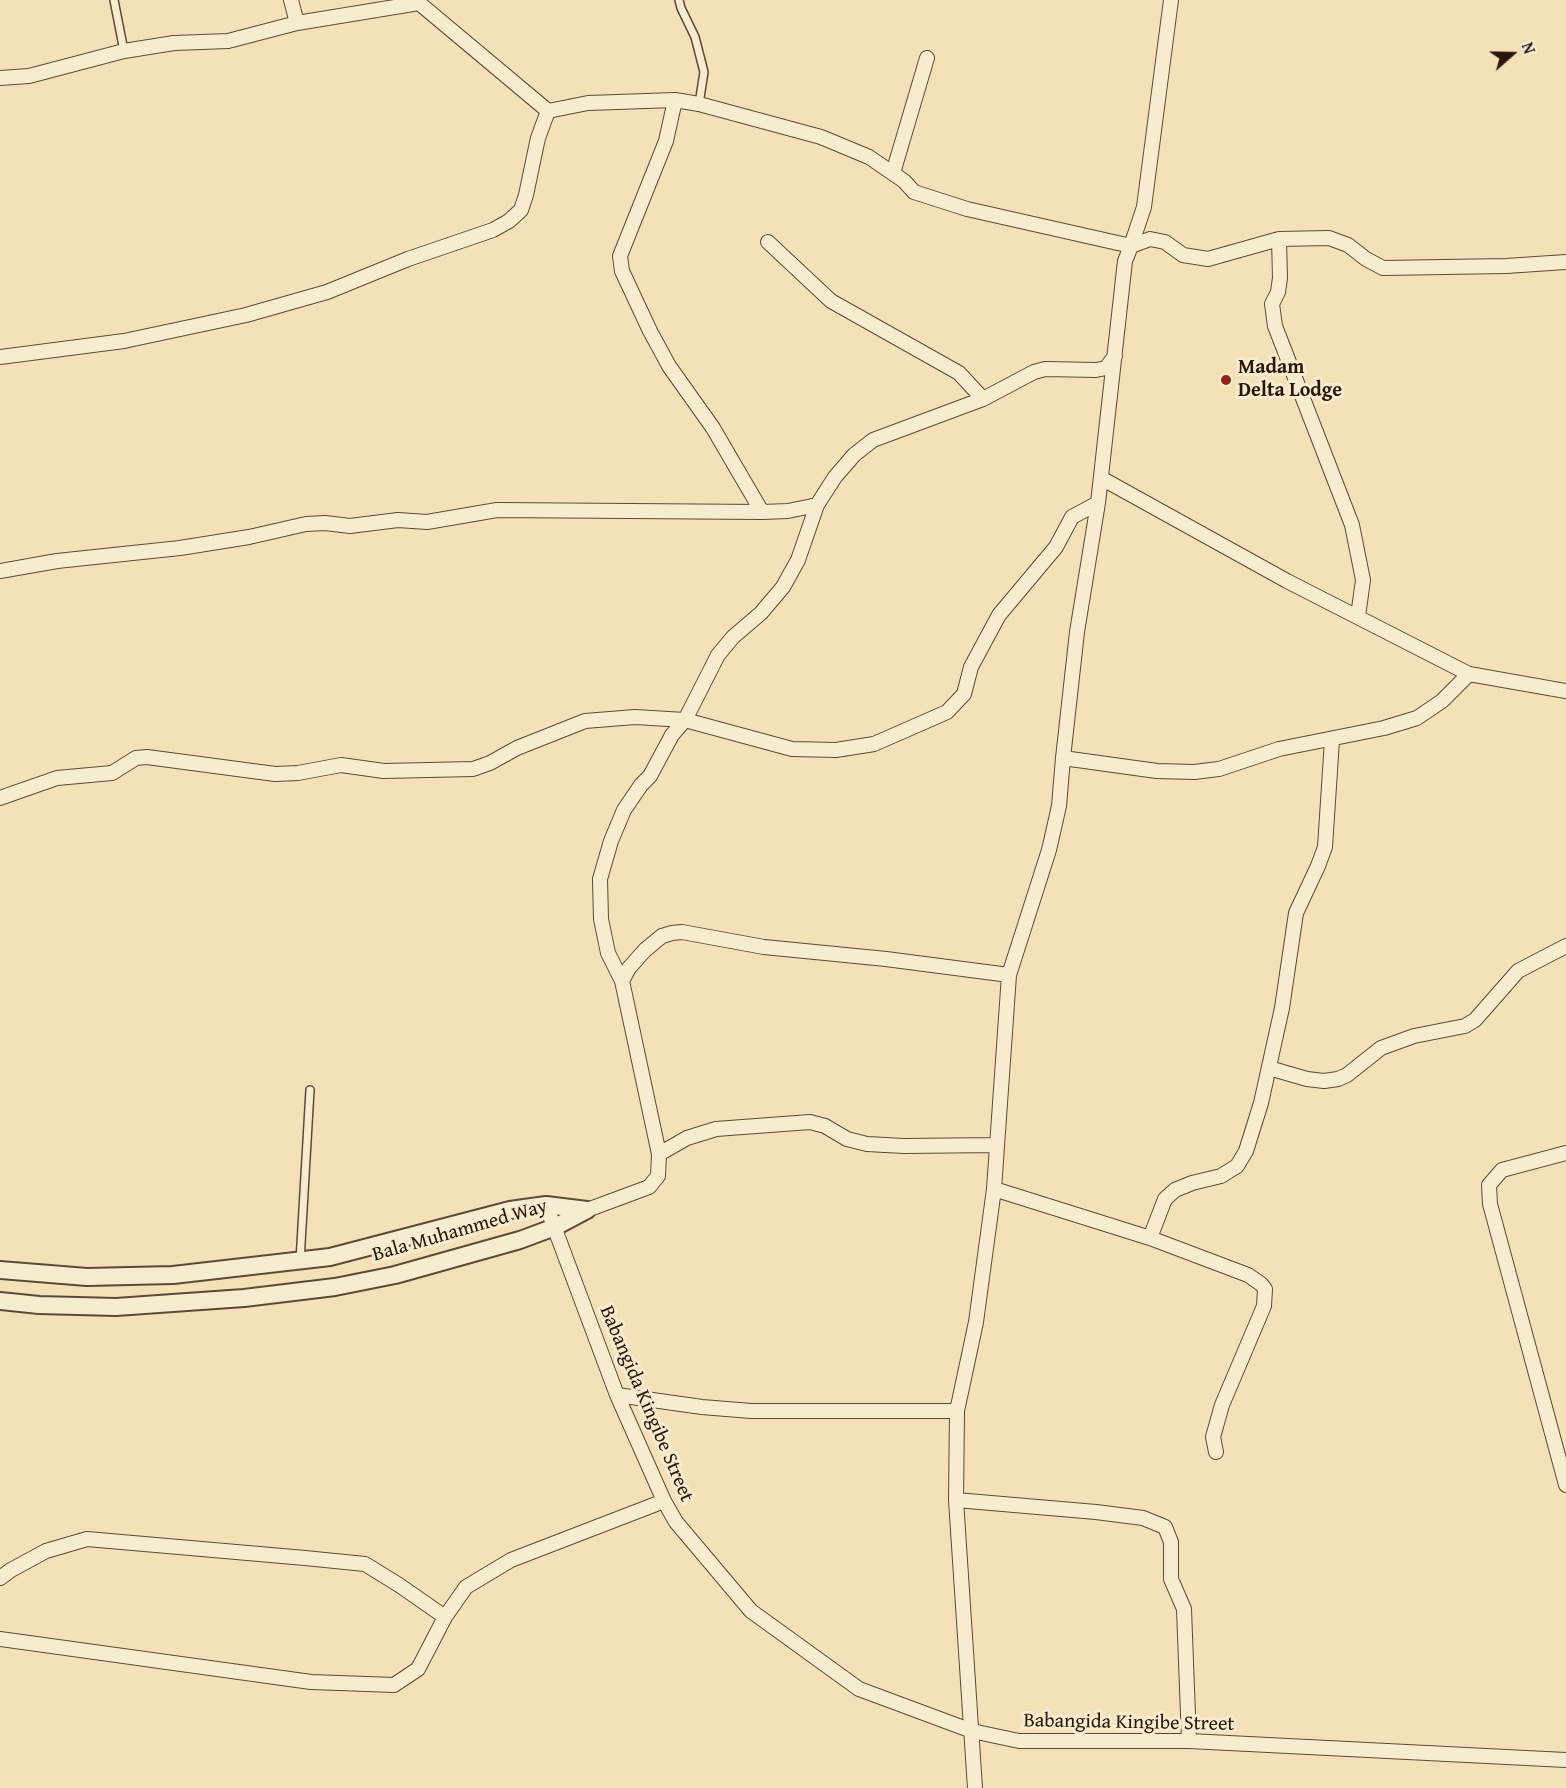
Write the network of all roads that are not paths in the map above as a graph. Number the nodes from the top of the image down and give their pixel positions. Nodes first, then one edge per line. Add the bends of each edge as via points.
1 (114, 0) edge
2 (291, 0) edge
3 (679, 0) edge
4 (1171, 0) edge
5 (419, 2) edge
6 (297, 23) junction
7 (124, 51) junction
8 (927, 58) dead end
9 (0, 78) edge
10 (675, 100) junction
11 (699, 104) junction
12 (548, 111) junction
13 (892, 173) junction
14 (1279, 239) junction
15 (768, 242) dead end
16 (1131, 246) junction
17 (1566, 262) edge
18 (1115, 356) junction
19 (0, 357) edge
20 (983, 399) junction
21 (1101, 478) junction
22 (1098, 503) junction
23 (818, 506) junction
24 (762, 512) junction
25 (0, 571) edge
26 (1358, 616) junction
27 (1468, 674) junction
28 (1566, 691) edge
29 (685, 720) junction
30 (1332, 740) junction
31 (1063, 758) junction
32 (0, 798) edge
33 (1566, 946) edge
34 (1009, 975) junction
35 (621, 981) junction
36 (1269, 1068) junction
37 (310, 1090) dead end
38 (997, 1145) junction
39 (1566, 1153) edge
40 (659, 1154) junction
41 (994, 1189) junction
42 (546, 1205) junction
43 (587, 1210) junction
44 (555, 1227) junction
45 (1150, 1238) junction
46 (300, 1261) junction
47 (0, 1270) edge
48 (0, 1300) edge
49 (617, 1395) junction
50 (957, 1411) junction
51 (1216, 1452) dead end
52 (1566, 1485) edge
53 (956, 1500) junction
54 (664, 1501) junction
55 (0, 1578) edge
56 (445, 1617) junction
57 (0, 1639) edge
58 (972, 1731) junction
59 (1189, 1741) junction
60 (1566, 1760) edge
61 (975, 1788) edge

1 - 7 lane
2 - 6 street
3 - 11 lane via 704,72
4 - 16 street via 1146,197
5 - 6 street
5 - 12 street
6 - 7 street via 228,41 174,43
7 - 9 street via 29,76
8 - 13 street
10 - 11 street
10 - 12 street via 588,103
10 - 24 street via 666,141 620,256 622,272 669,366 713,428
11 - 13 street via 821,137
12 - 19 street via 521,210 493,230 327,292 246,315 124,341
13 - 16 street via 914,192 967,209
14 - 16 street via 1208,260 1183,255 1165,242 1150,239
14 - 17 street via 1329,238 1348,245 1383,268
14 - 26 street via 1280,278 1272,304 1275,326 1352,525 1363,579
15 - 20 street via 831,301 959,373
16 - 18 street via 1125,261
18 - 20 street via 1106,368 1096,370 1034,372
18 - 21 street
20 - 23 street via 873,440 835,477
21 - 22 street
21 - 26 street
22 - 29 street via 1072,518 1056,547 999,615 971,667 964,694 948,712 874,744 836,750 792,749
22 - 31 street via 1077,632
23 - 24 street
23 - 29 street via 798,561 783,587 718,655
24 - 25 street via 498,510 427,522 306,524 180,548
26 - 27 street
27 - 28 street
27 - 30 street via 1417,718
29 - 32 street via 635,717 585,721 473,769 384,771 340,765 275,774 136,758 112,773 57,778
29 - 35 street via 624,810 610,841 600,879 601,919 608,953
30 - 31 street via 1279,749 1220,769 1194,772
30 - 36 street via 1325,847 1296,913
31 - 34 street via 1059,806 1049,850
33 - 36 street via 1518,971 1475,1020 1465,1026 1414,1036 1381,1048 1338,1079 1307,1079
34 - 35 street via 764,947 682,932 662,936 645,950
34 - 38 street
35 - 40 street
36 - 45 street via 1246,1151 1237,1166 1221,1176 1192,1183 1170,1194
37 - 46 lane
38 - 40 street via 867,1144 810,1122 716,1129 687,1138
38 - 41 street
39 - 52 street via 1502,1170 1489,1185 1490,1204
40 - 43 street via 658,1176 649,1187
41 - 45 street
41 - 50 street via 976,1322
42 - 43 street, Bala Muhammed Way
42 - 44 street, Babangida Kingibe Street
42 - 46 street, Bala Muhammed Way via 510,1210 330,1257
43 - 44 street, Bala Muhammed Way
44 - 48 street, Bala Muhammed Way via 395,1275 301,1291 116,1308
44 - 49 street, Babangida Kingibe Street
45 - 51 street via 1248,1275 1265,1289 1262,1314 1216,1424
46 - 47 street, Bala Muhammed Way via 173,1275 87,1277
49 - 50 street via 751,1411
49 - 54 street, Babangida Kingibe Street
50 - 53 street
53 - 58 street
53 - 59 street via 1143,1518 1165,1527 1171,1542 1171,1579 1184,1609
54 - 56 street via 511,1560 466,1587
54 - 58 street, Babangida Kingibe Street via 676,1522 751,1611 859,1689
55 - 56 street via 46,1551 87,1539 305,1558 365,1564
56 - 57 street via 418,1669 394,1685 311,1682
58 - 59 street, Babangida Kingibe Street via 1019,1742
58 - 61 street
59 - 60 street, Babangida Kingibe Street

